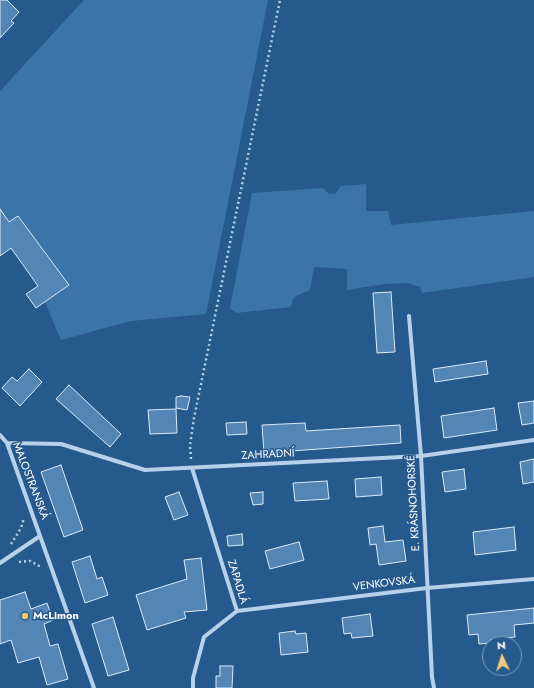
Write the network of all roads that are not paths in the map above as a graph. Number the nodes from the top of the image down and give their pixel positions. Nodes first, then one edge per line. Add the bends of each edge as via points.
1 (409, 316) dead end
2 (0, 435) edge
3 (534, 440) edge
4 (6, 443) junction
5 (421, 456) junction
6 (192, 468) junction
7 (40, 536) junction
8 (0, 563) edge
9 (534, 579) edge
10 (427, 588) junction
11 (237, 611) junction
12 (94, 688) edge
13 (193, 688) edge
14 (434, 688) edge

1 - 5 street, E. KRÁSNOHORSKÉ
2 - 4 street, MALOSTRANSKÁ
3 - 5 street, ZAHRADNÍ
4 - 6 street, ZAHRADNÍ via 61,444 145,470
4 - 7 street, MALOSTRANSKÁ
5 - 6 street, ZAHRADNÍ
5 - 10 street, E. KRÁSNOHORSKÉ
6 - 11 street, ZAPADLÁ
7 - 8 street, MALOSTRANSKÁ
7 - 12 street, MALOSTRANSKÁ
9 - 10 street, VENKOVSKÁ
10 - 11 street, VENKOVSKÁ
10 - 14 street, E. KRÁSNOHORSKÉ
11 - 13 street, ZAPADLÁ via 204,637 193,678

